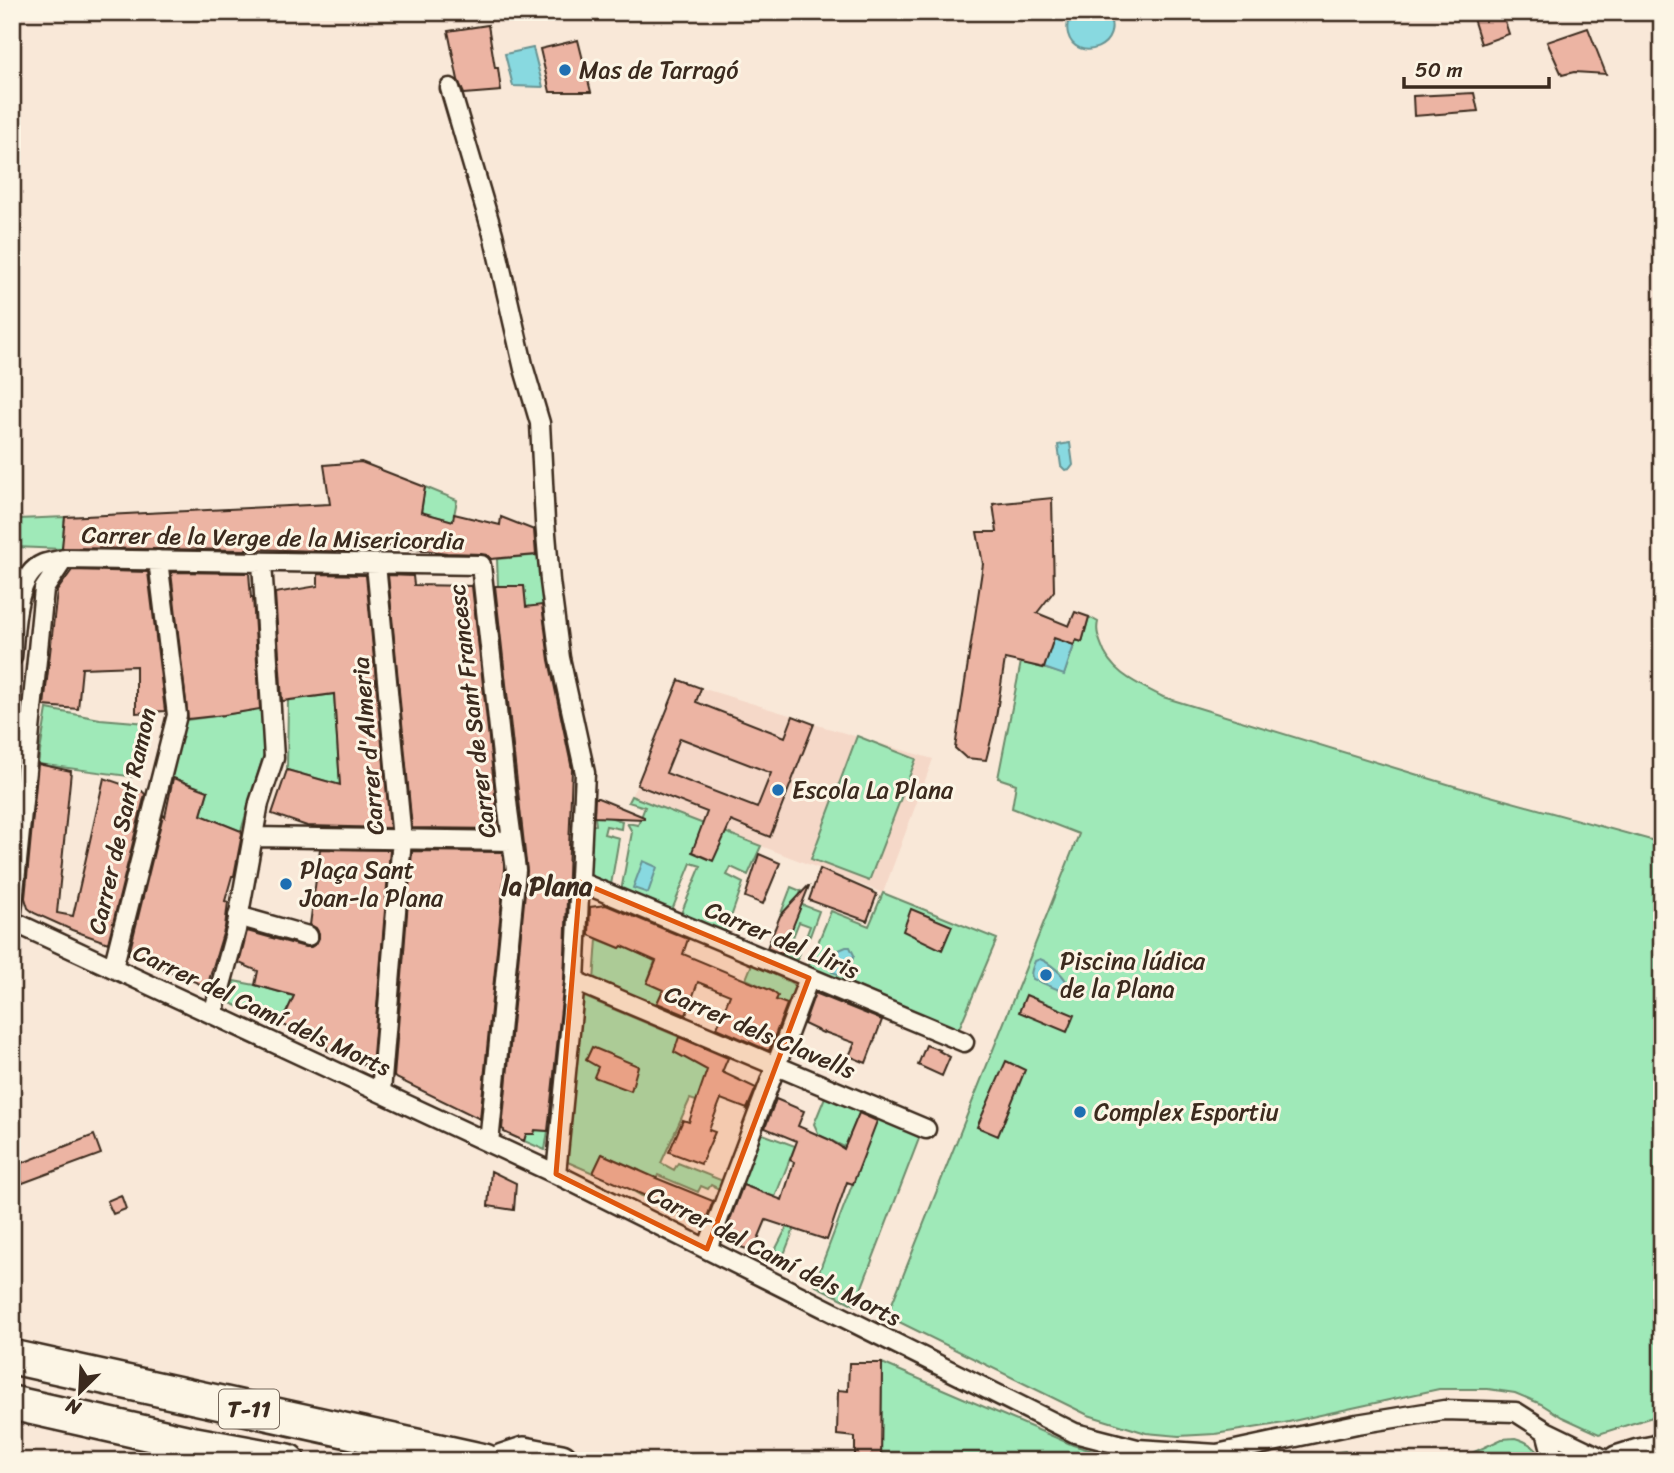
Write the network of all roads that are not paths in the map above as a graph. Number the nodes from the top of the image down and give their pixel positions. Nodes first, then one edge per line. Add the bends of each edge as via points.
1 (450, 88) dead end
2 (65, 559) junction
3 (158, 560) junction
4 (262, 562) junction
5 (376, 564) junction
6 (481, 565) joint
7 (26, 579) junction
8 (44, 589) junction
9 (12, 657) edge
10 (253, 837) junction
11 (402, 839) junction
12 (512, 841) junction
13 (580, 882) junction
14 (12, 912) edge
15 (238, 916) junction
16 (12, 921) edge
17 (308, 936) dead end
18 (113, 968) junction
19 (809, 978) junction
20 (575, 981) junction
21 (213, 1014) junction
22 (964, 1042) dead end
23 (776, 1065) junction
24 (381, 1092) junction
25 (926, 1129) dead end
26 (489, 1143) junction
27 (556, 1174) junction
28 (707, 1249) junction
29 (12, 1357) edge
30 (12, 1403) edge
31 (1546, 1431) junction
32 (1662, 1450) edge
33 (288, 1461) edge
34 (485, 1461) edge
35 (503, 1461) edge
36 (561, 1461) edge
37 (1554, 1461) edge
38 (1608, 1461) edge
39 (1618, 1461) edge

1 - 13 street via 493,234 540,423 551,594 586,773
2 - 3 street, Carrer de la Verge de la Misericordia
2 - 7 street via 40,565
2 - 8 street
3 - 4 street, Carrer de la Verge de la Misericordia
3 - 18 street, Carrer de Sant Ramon via 177,715
4 - 5 street, Carrer de la Verge de la Misericordia
4 - 10 street via 274,758
5 - 6 street, Carrer de la Verge de la Misericordia
5 - 11 street, Carrer d'Almeria
6 - 12 street, Carrer de Sant Francesc
7 - 8 street
7 - 9 street
8 - 14 street
10 - 11 street
10 - 15 street
11 - 12 street
11 - 24 street, Carrer d'Almeria
12 - 26 street, Carrer de Sant Francesc via 516,870
13 - 19 street, Carrer del Lliris
13 - 20 street
15 - 17 street
15 - 21 street
16 - 18 street, Carrer del Camí dels Morts
18 - 21 street, Carrer del Camí dels Morts
19 - 22 street, Carrer del Lliris
19 - 23 street
20 - 23 street, Carrer dels Clavells
20 - 27 street
21 - 24 street, Carrer del Camí dels Morts
23 - 25 street, Carrer dels Clavells
23 - 28 street
24 - 26 street, Carrer del Camí dels Morts
26 - 27 street, Carrer del Camí dels Morts
27 - 28 street, Carrer del Camí dels Morts
28 - 31 street, Carrer del Camí dels Morts via 1075,1433 1137,1449 1217,1454 1444,1410 1516,1412
29 - 34 highway, T-11
30 - 33 highway, T-11
31 - 37 street
31 - 38 street, Carrer del Camí dels Morts
32 - 39 main road
35 - 36 highway via 524,1454

